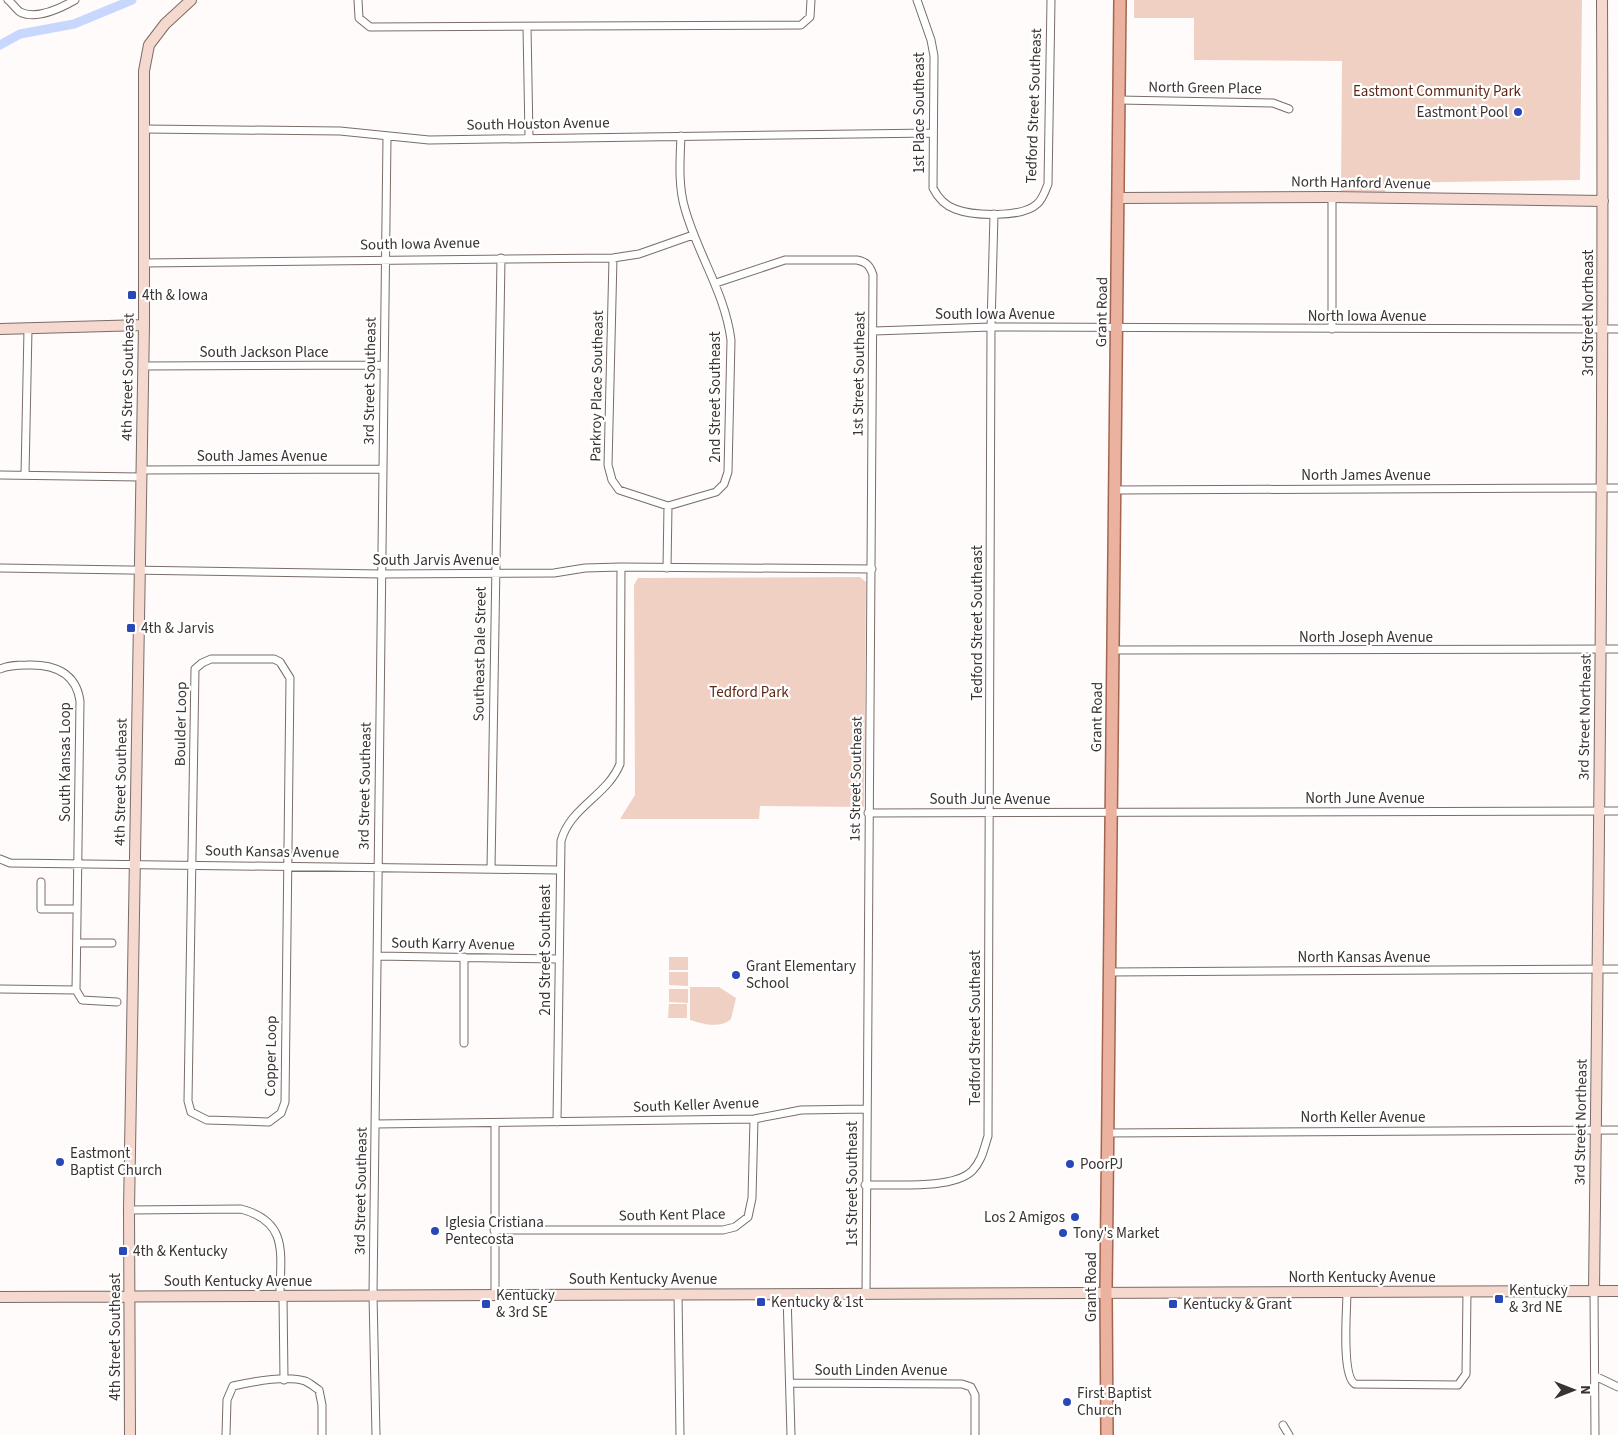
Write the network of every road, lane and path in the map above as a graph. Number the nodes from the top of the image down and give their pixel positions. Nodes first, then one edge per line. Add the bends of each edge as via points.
1 (8, 0) edge
2 (75, 0) edge
3 (191, 0) edge
4 (358, 0) edge
5 (812, 0) edge
6 (918, 0) edge
7 (1051, 0) edge
8 (1120, 0) edge
9 (1602, 0) edge
10 (527, 27) junction
11 (1119, 100) junction
12 (1289, 109) dead end
13 (144, 129) junction
14 (932, 133) junction
15 (681, 136) junction
16 (387, 137) junction
17 (529, 137) junction
18 (1332, 197) junction
19 (1118, 198) junction
20 (1603, 201) junction
21 (994, 214) junction
22 (693, 235) junction
23 (501, 258) junction
24 (613, 258) junction
25 (385, 260) junction
26 (144, 263) junction
27 (716, 284) junction
28 (144, 324) junction
29 (991, 326) junction
30 (1116, 328) junction
31 (0, 329) edge
32 (28, 329) junction
33 (1332, 329) junction
34 (1603, 329) junction
35 (1618, 329) edge
36 (874, 331) junction
37 (384, 365) junction
38 (143, 366) junction
39 (383, 469) junction
40 (141, 473) junction
41 (0, 475) edge
42 (25, 475) junction
43 (1603, 488) junction
44 (1618, 488) edge
45 (1114, 490) junction
46 (668, 506) junction
47 (0, 568) edge
48 (621, 568) junction
49 (667, 568) junction
50 (139, 569) junction
51 (872, 569) junction
52 (382, 574) junction
53 (495, 574) junction
54 (1602, 649) junction
55 (1618, 649) edge
56 (1113, 650) junction
57 (0, 669) edge
58 (1598, 811) junction
59 (1618, 811) edge
60 (990, 812) junction
61 (1111, 812) junction
62 (868, 813) junction
63 (0, 859) edge
64 (77, 864) junction
65 (135, 864) junction
66 (192, 864) junction
67 (286, 866) junction
68 (378, 869) junction
69 (490, 869) junction
70 (559, 870) junction
71 (41, 882) dead end
72 (77, 908) junction
73 (77, 943) junction
74 (112, 943) dead end
75 (377, 956) junction
76 (464, 958) junction
77 (558, 959) junction
78 (1597, 969) junction
79 (1618, 969) edge
80 (1110, 972) junction
81 (0, 989) edge
82 (76, 990) junction
83 (117, 1002) dead end
84 (464, 1043) dead end
85 (866, 1109) junction
86 (754, 1119) junction
87 (557, 1122) junction
88 (375, 1124) junction
89 (495, 1124) junction
90 (1596, 1130) junction
91 (1618, 1130) edge
92 (1108, 1133) junction
93 (865, 1185) junction
94 (129, 1210) junction
95 (494, 1230) junction
96 (1466, 1291) junction
97 (1594, 1291) junction
98 (1618, 1291) edge
99 (1106, 1292) junction
100 (1347, 1292) junction
101 (866, 1293) junction
102 (373, 1294) junction
103 (495, 1294) junction
104 (678, 1294) junction
105 (787, 1294) junction
106 (282, 1296) junction
107 (0, 1297) edge
108 (130, 1297) junction
109 (1594, 1376) junction
110 (284, 1380) junction
111 (790, 1383) junction
112 (1618, 1387) edge
113 (1282, 1425) dead end
114 (130, 1435) edge
115 (226, 1435) edge
116 (322, 1435) edge
117 (376, 1435) edge
118 (680, 1435) edge
119 (791, 1435) edge
120 (974, 1435) edge
121 (1107, 1435) edge
122 (1289, 1435) edge
123 (1595, 1435) edge

1 - 2 street via 19,12 32,14 44,13
3 - 13 street, 4th Street Southeast via 165,24 149,45 144,71
4 - 10 street via 362,21 370,27
5 - 10 street via 810,17 801,25
6 - 14 street, 1st Place Southeast via 934,56
7 - 21 street, Tedford Street Southeast via 1048,184 1040,201 1028,210
8 - 11 main road, Grant Road
9 - 20 street, 3rd Street Northeast
10 - 17 street
11 - 12 street, North Green Place via 1273,103
11 - 19 main road, Grant Road
13 - 16 street, South Houston Avenue via 340,131
13 - 26 street, 4th Street Southeast
14 - 15 street, South Houston Avenue
14 - 21 street, 1st Place Southeast via 933,188 939,199 955,210
15 - 17 street, South Houston Avenue
15 - 22 street, 2nd Street Southeast via 681,188
16 - 17 street, South Houston Avenue via 429,140
16 - 25 street, 3rd Street Southeast
18 - 19 street, North Hanford Avenue
18 - 20 street, North Hanford Avenue
18 - 33 street
19 - 30 main road, Grant Road
20 - 34 street, 3rd Street Northeast
21 - 29 street, Tedford Street Southeast
22 - 24 street, South Iowa Avenue via 639,254
22 - 27 street, 2nd Street Southeast
23 - 24 street, South Iowa Avenue
23 - 25 street, South Iowa Avenue
23 - 53 street, Southeast Dale Street
24 - 46 street, Parkroy Place Southeast via 608,465 619,490
25 - 26 street, South Iowa Avenue
25 - 37 street, 3rd Street Southeast
26 - 28 street, 4th Street Southeast
27 - 36 street, 1st Street Southeast via 785,260 865,261 874,284
27 - 46 street, 2nd Street Southeast via 731,340 728,472 724,484 716,492
28 - 32 street
28 - 38 street, 4th Street Southeast
29 - 30 street, South Iowa Avenue
29 - 36 street, South Iowa Avenue
29 - 60 street, Tedford Street Southeast
30 - 33 street, North Iowa Avenue
30 - 45 main road, Grant Road
31 - 32 street
32 - 42 street
33 - 34 street, North Iowa Avenue
34 - 35 street, North Iowa Avenue
34 - 43 street, 3rd Street Northeast
36 - 51 street, 1st Street Southeast
37 - 38 street, South Jackson Place
37 - 39 street, 3rd Street Southeast
38 - 40 street, 4th Street Southeast
39 - 40 street, South James Avenue
39 - 52 street, 3rd Street Southeast
40 - 42 street, South James Avenue
40 - 50 street, 4th Street Southeast
41 - 42 street, South James Avenue
43 - 44 street, North James Avenue
43 - 45 street, North James Avenue
43 - 54 street, 3rd Street Northeast
45 - 56 main road, Grant Road
46 - 49 street
47 - 50 street, South Jarvis Avenue
48 - 49 street, South Jarvis Avenue
48 - 53 street, South Jarvis Avenue
48 - 70 street, 2nd Street Southeast via 620,764 607,786 576,812 564,828
49 - 51 street, South Jarvis Avenue
50 - 52 street, South Jarvis Avenue
50 - 65 street, 4th Street Southeast
51 - 62 street, 1st Street Southeast
52 - 53 street, South Jarvis Avenue
52 - 68 street, 3rd Street Southeast
53 - 69 street, Southeast Dale Street
54 - 55 street, North Joseph Avenue
54 - 56 street, North Joseph Avenue
54 - 58 street, 3rd Street Northeast
56 - 61 main road, Grant Road
57 - 64 street, South Kansas Loop via 15,665 52,666 68,676 79,694
58 - 59 street, North June Avenue
58 - 61 street, North June Avenue
58 - 78 street, 3rd Street Northeast
60 - 61 street, South June Avenue
60 - 62 street, South June Avenue
60 - 93 street, Tedford Street Southeast via 988,1136 982,1157 972,1171 957,1180
61 - 80 main road, Grant Road
62 - 85 street, 1st Street Southeast
63 - 64 street via 10,863
64 - 65 street
64 - 72 street, South Kansas Loop
65 - 66 street, South Kansas Avenue
65 - 94 street, 4th Street Southeast
66 - 67 street, South Kansas Avenue
66 - 67 street, Boulder Loop via 195,669 211,660 274,660 280,662 290,678
66 - 67 street, Copper Loop via 188,1101 191,1112 207,1120 260,1122 275,1119 281,1114 285,1102
67 - 68 street, South Kansas Avenue
68 - 69 street, South Kansas Avenue
68 - 75 street, 3rd Street Southeast
69 - 70 street, South Kansas Avenue
70 - 77 street, 2nd Street Southeast
71 - 72 street via 41,908
72 - 73 street, South Kansas Loop
73 - 74 street
73 - 82 street, South Kansas Loop
75 - 76 street, South Karry Avenue
75 - 88 street, 3rd Street Southeast
76 - 77 street, South Karry Avenue
76 - 84 street
77 - 87 street, 2nd Street Southeast
78 - 79 street, North Kansas Avenue
78 - 80 street, North Kansas Avenue
78 - 90 street, 3rd Street Northeast
80 - 92 main road, Grant Road
81 - 82 street
82 - 83 street via 82,1000
85 - 86 street, South Keller Avenue via 801,1110
85 - 93 street, 1st Street Southeast
86 - 87 street, South Keller Avenue
86 - 95 street, South Kent Place via 752,1198 748,1217 734,1227 723,1230
87 - 89 street
88 - 89 street
88 - 102 street, 3rd Street Southeast
89 - 95 street
90 - 91 street, North Keller Avenue
90 - 92 street, North Keller Avenue
90 - 97 street, 3rd Street Northeast
92 - 99 main road, Grant Road
93 - 101 street, 1st Street Southeast
94 - 106 street via 241,1209 256,1213 276,1231
94 - 108 street, 4th Street Southeast
95 - 103 street
96 - 97 street, North Kentucky Avenue
96 - 100 street, North Kentucky Avenue
96 - 100 street via 1466,1374 1458,1385 1351,1382 1346,1356
97 - 98 street, North Kentucky Avenue
97 - 109 street, 3rd Street Northeast
99 - 100 street, North Kentucky Avenue
99 - 101 street, South Kentucky Avenue
99 - 121 main road, Grant Road
101 - 105 street, South Kentucky Avenue
102 - 103 street, South Kentucky Avenue
102 - 106 street, South Kentucky Avenue
102 - 117 street, 3rd Street Southeast
103 - 104 street, South Kentucky Avenue
104 - 105 street, South Kentucky Avenue
104 - 118 street
105 - 111 street
106 - 108 street, South Kentucky Avenue
106 - 110 street
107 - 108 street, South Kentucky Avenue
108 - 114 street, 4th Street Southeast
109 - 112 street
109 - 123 street, 3rd Street Northeast
110 - 115 street via 233,1386 227,1400
110 - 116 street via 304,1381 319,1390
111 - 119 street
111 - 120 street, South Linden Avenue via 962,1384 971,1387 975,1396
113 - 122 street

